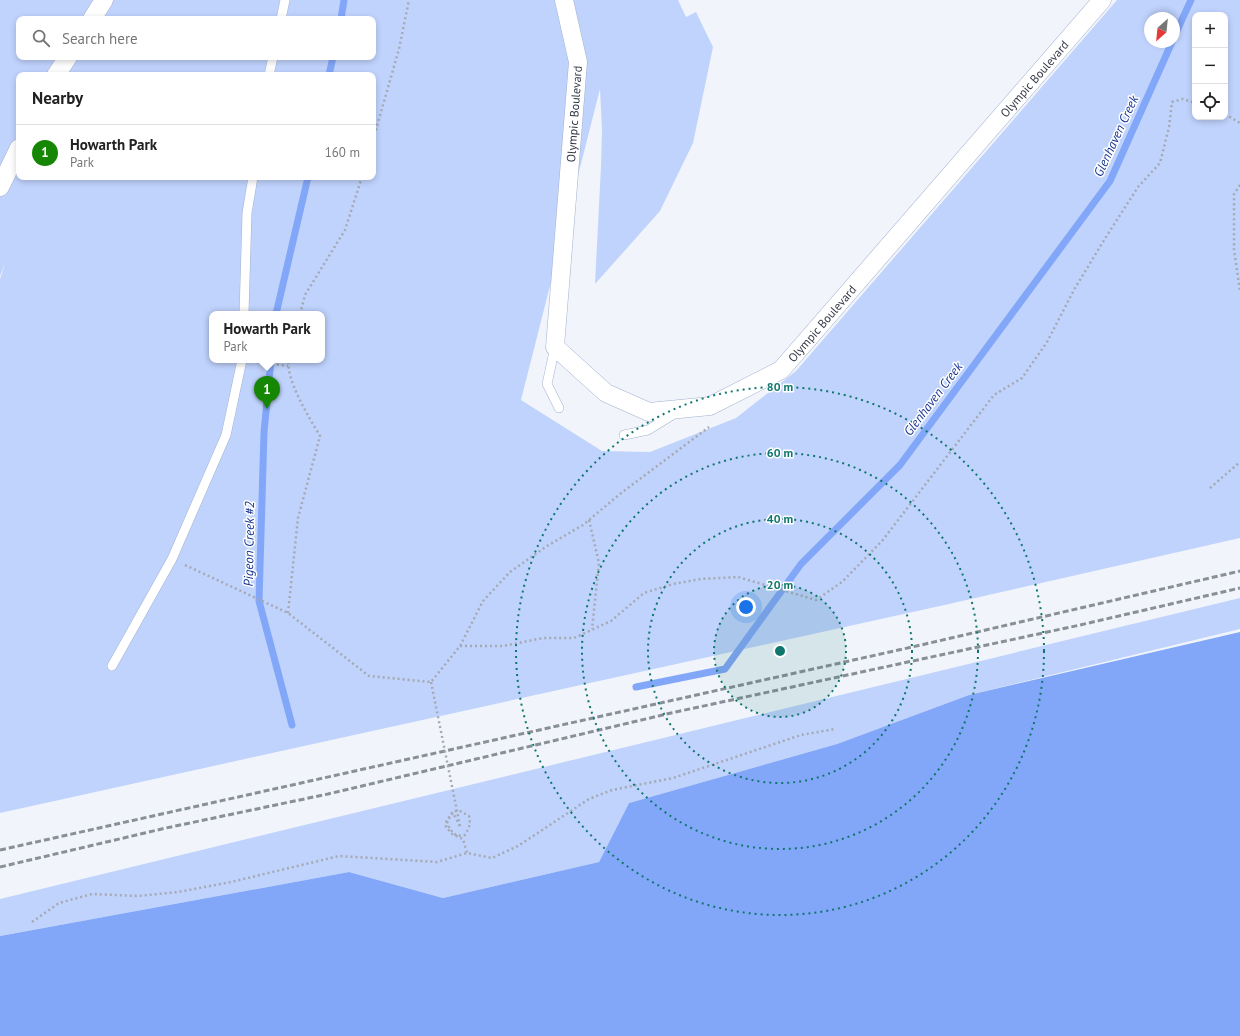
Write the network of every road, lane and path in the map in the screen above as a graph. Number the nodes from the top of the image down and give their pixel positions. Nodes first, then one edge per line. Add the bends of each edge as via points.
1 (104, 0) edge
2 (285, 0) edge
3 (409, 0) edge
4 (564, 0) edge
5 (1102, 0) edge
6 (94, 16) edge
7 (282, 16) edge
8 (66, 60) edge
9 (272, 60) edge
10 (58, 72) edge
11 (270, 72) edge
12 (1192, 102) edge
13 (1228, 116) edge
14 (1240, 122) edge
15 (376, 130) edge
16 (16, 154) edge
17 (253, 180) edge
18 (361, 180) edge
19 (1240, 185) edge
20 (0, 187) edge
21 (1240, 291) edge
22 (244, 311) edge
23 (301, 311) edge
24 (555, 347) junction
25 (241, 363) edge
26 (267, 363) edge
27 (288, 363) edge
28 (288, 366) junction
29 (559, 408) dead end
30 (682, 409) junction
31 (712, 424) dead end
32 (624, 435) dead end
33 (1240, 462) edge
34 (1210, 488) dead end
35 (589, 520) junction
36 (190, 567) dead end
37 (288, 613) junction
38 (592, 630) junction
39 (460, 646) junction
40 (112, 666) dead end
41 (431, 682) junction
42 (835, 729) dead end
43 (467, 853) junction
44 (32, 922) dead end

1 - 6 street
2 - 7 lane
3 - 15 path via 399,50
4 - 24 street, Olympic Boulevard via 578,62
5 - 30 street, Olympic Boulevard via 781,370 710,406
8 - 10 street
9 - 11 lane
12 - 38 path via 1183,99 1172,102 1160,163 1138,187 1075,288 1047,342 1022,378 994,395 882,541 842,582 816,600 738,577 673,584 644,593 611,621
13 - 14 path
16 - 20 street
17 - 22 lane via 248,213
18 - 23 path via 345,230 305,295
19 - 21 path via 1234,194 1234,250
24 - 29 lane via 547,384
24 - 30 street, Olympic Boulevard via 606,393 649,412
25 - 40 lane via 226,435 172,559
26 - 28 path
27 - 28 path
28 - 37 path via 299,400 320,436 298,518
30 - 32 lane via 648,430
31 - 35 path
33 - 34 path
35 - 38 path via 599,562
35 - 39 path via 510,572 483,601
36 - 37 path
37 - 41 path via 369,676
38 - 39 path via 574,638 543,638 503,646
39 - 41 path
41 - 43 path, bridge via 460,826 453,813 447,821 448,827 457,836 465,835 471,822 469,816 460,811 454,811 446,822 446,827 452,834 463,839
42 - 43 path via 801,735 673,778 612,790 589,799 518,846 492,858
43 - 44 path via 437,862 338,856 178,892 138,896 92,894 59,903

